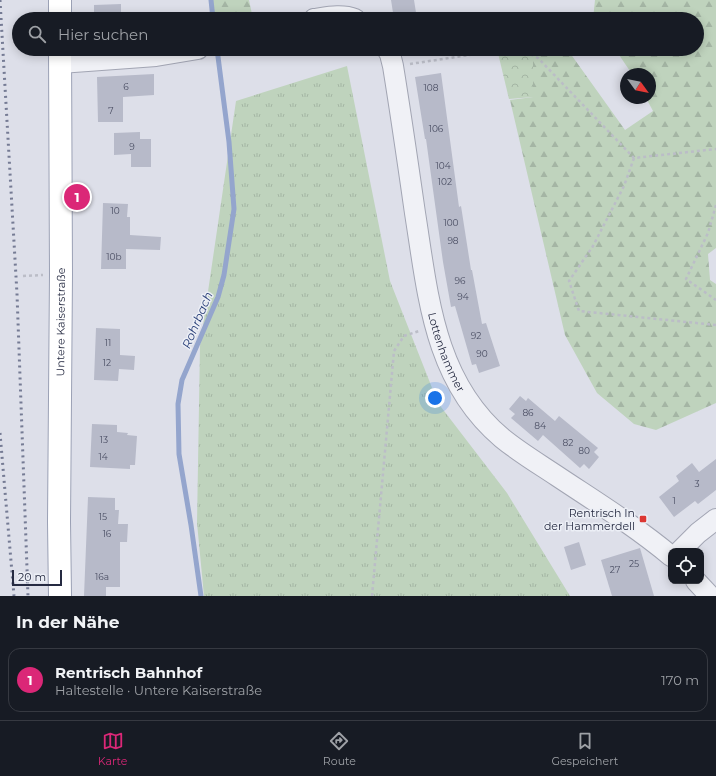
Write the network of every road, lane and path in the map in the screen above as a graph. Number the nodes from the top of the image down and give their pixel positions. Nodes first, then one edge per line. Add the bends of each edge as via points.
1 (60, 0) edge
2 (60, 12) edge
3 (60, 56) edge
4 (156, 56) edge
5 (418, 56) edge
6 (534, 56) edge
7 (390, 58) edge
8 (716, 149) edge
9 (634, 158) junction
10 (716, 205) edge
11 (716, 300) edge
12 (434, 325) junction
13 (716, 325) edge
14 (716, 519) edge
15 (683, 548) edge
16 (668, 554) edge
17 (699, 584) edge
18 (60, 596) edge
19 (372, 596) edge
20 (710, 596) edge

1 - 2 main road
3 - 4 street
3 - 18 main road, Untere Kaiserstraße
5 - 7 path
6 - 9 path
7 - 12 street, Lottenhammer
8 - 9 path
9 - 13 path via 624,186 596,240 569,281 579,311
10 - 11 path via 708,233 686,279
12 - 16 street, Lottenhammer via 442,351 460,388 482,418 502,438 645,535
12 - 19 path via 404,336 394,351
14 - 15 street
17 - 20 street

